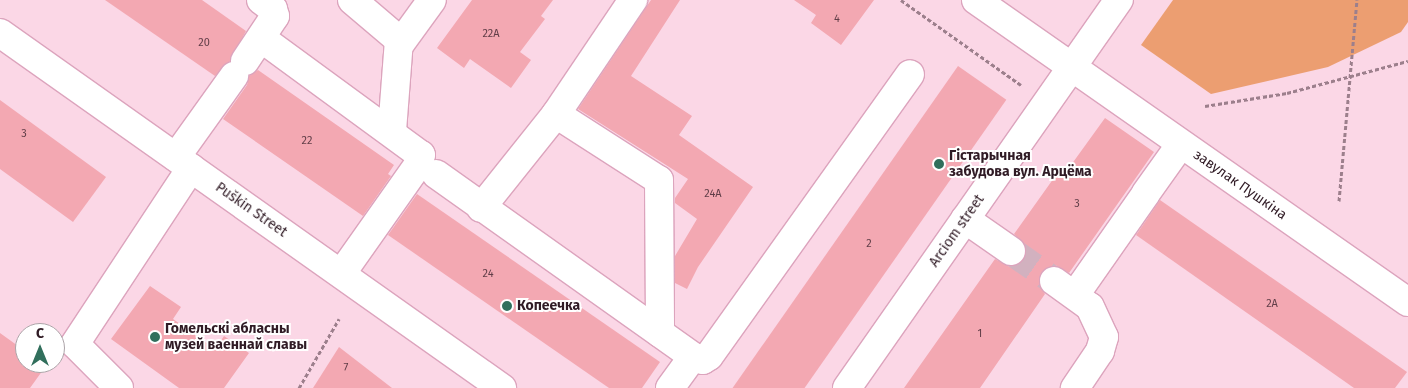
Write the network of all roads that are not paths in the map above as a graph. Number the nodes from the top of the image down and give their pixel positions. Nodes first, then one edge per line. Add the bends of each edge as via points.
1 (352, 0) edge
2 (432, 0) edge
3 (633, 0) edge
4 (976, 0) edge
5 (1119, 0) edge
6 (268, 2) edge
7 (1, 34) edge
8 (261, 38) junction
9 (400, 44) junction
10 (1072, 67) junction
11 (910, 74) dead end
12 (556, 114) junction
13 (392, 131) junction
14 (1181, 144) junction
15 (184, 163) junction
16 (436, 174) dead end
17 (481, 208) junction
18 (965, 219) junction
19 (1011, 251) tunnel mouth
20 (341, 274) junction
21 (1408, 302) edge
22 (660, 333) junction
23 (693, 356) junction
24 (119, 388) edge
25 (502, 388) edge
26 (670, 388) edge
27 (847, 388) edge
28 (1075, 388) edge

1 - 9 street via 393,33
2 - 9 street
3 - 12 street
4 - 10 street, завулак Пушкіна
5 - 10 street, Arciom street
6 - 8 street via 275,16
7 - 15 street, Puškin Street
8 - 13 street
8 - 15 street via 239,68
9 - 13 street
10 - 14 street, завулак Пушкіна
10 - 18 street, Arciom street
11 - 23 street via 709,356 703,360
12 - 17 street
12 - 22 street via 658,180
13 - 20 street via 420,152 420,160
14 - 21 street, завулак Пушкіна
14 - 28 street via 1146,194 1065,288 1090,307 1104,342
15 - 20 street, Puškin Street
15 - 24 street via 75,344
16 - 17 street
17 - 22 street
18 - 19 street
18 - 27 street, Arciom street
20 - 25 street, Puškin Street
22 - 23 street
23 - 26 street

